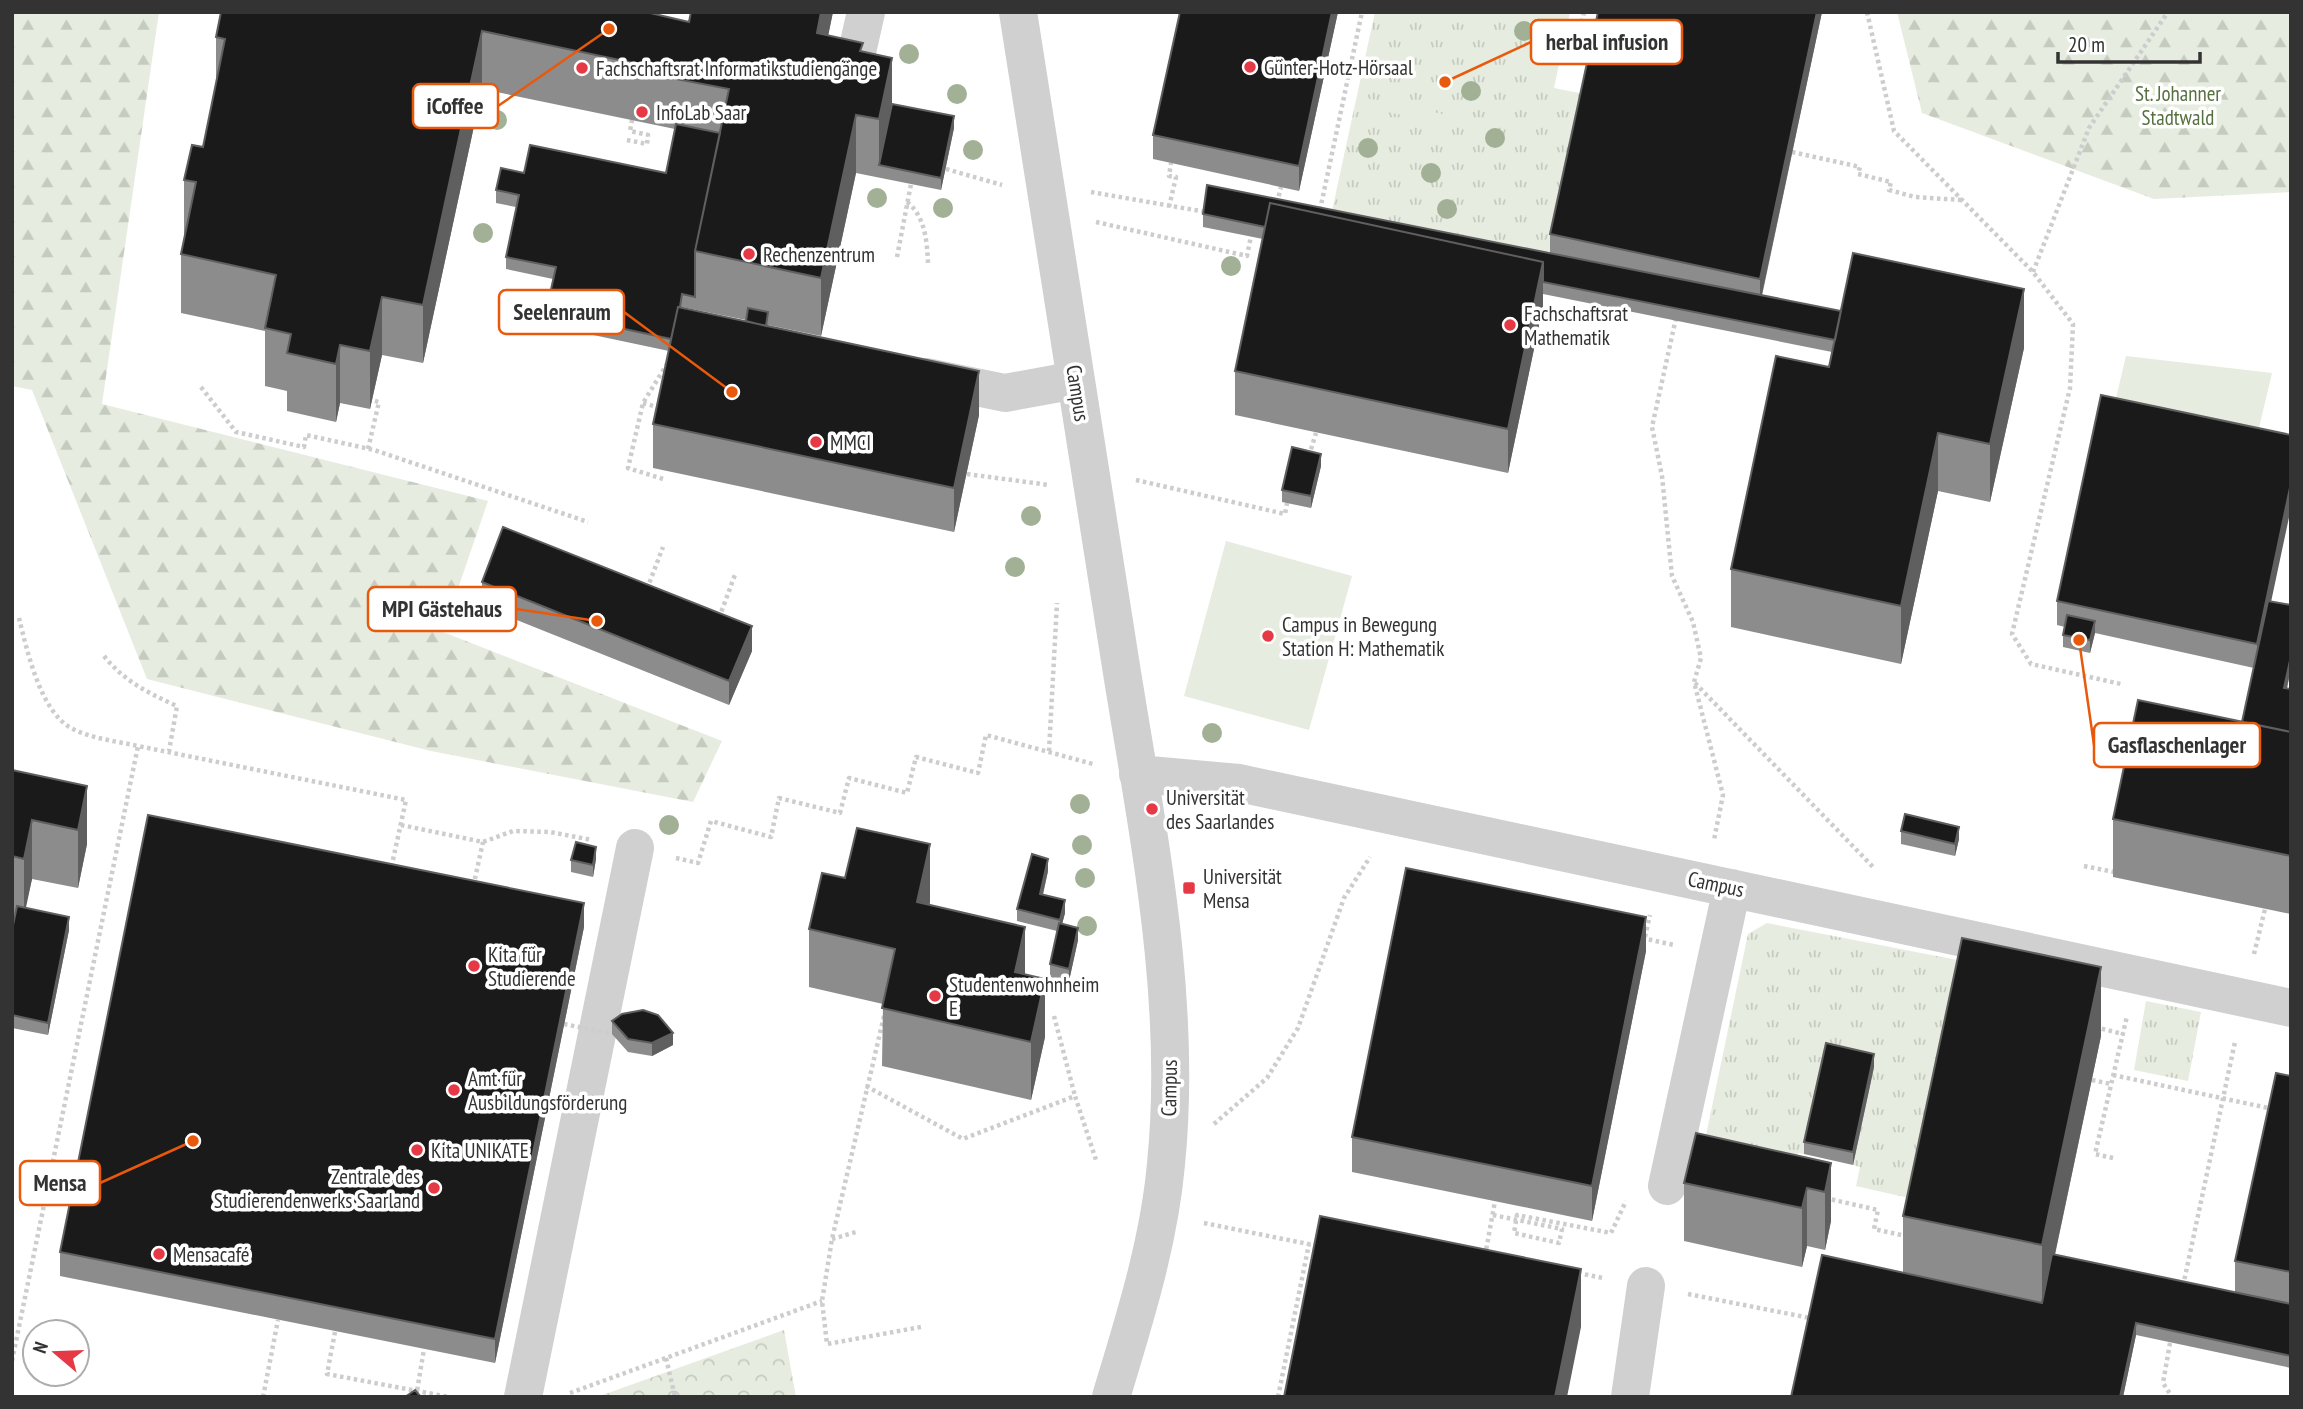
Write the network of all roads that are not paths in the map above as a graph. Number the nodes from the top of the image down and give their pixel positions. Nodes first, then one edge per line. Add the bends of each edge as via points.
1 (866, 12) edge
2 (1018, 12) edge
3 (847, 97) edge
4 (897, 370) edge
5 (1076, 380) junction
6 (1139, 774) junction
7 (635, 848) road end
8 (1732, 888) junction
9 (2291, 1008) edge
10 (1670, 1175) road end
11 (1646, 1286) road end
12 (523, 1397) edge
13 (1111, 1397) edge
14 (1630, 1397) edge

1 - 3 street
2 - 5 street, Campus
4 - 5 street via 1004,393
5 - 6 street, Campus
6 - 8 street, Campus via 1220,780
6 - 13 street, Campus via 1164,969 1170,1093 1166,1166 1140,1302
7 - 12 street
8 - 9 street, Campus
8 - 10 street
11 - 14 street

